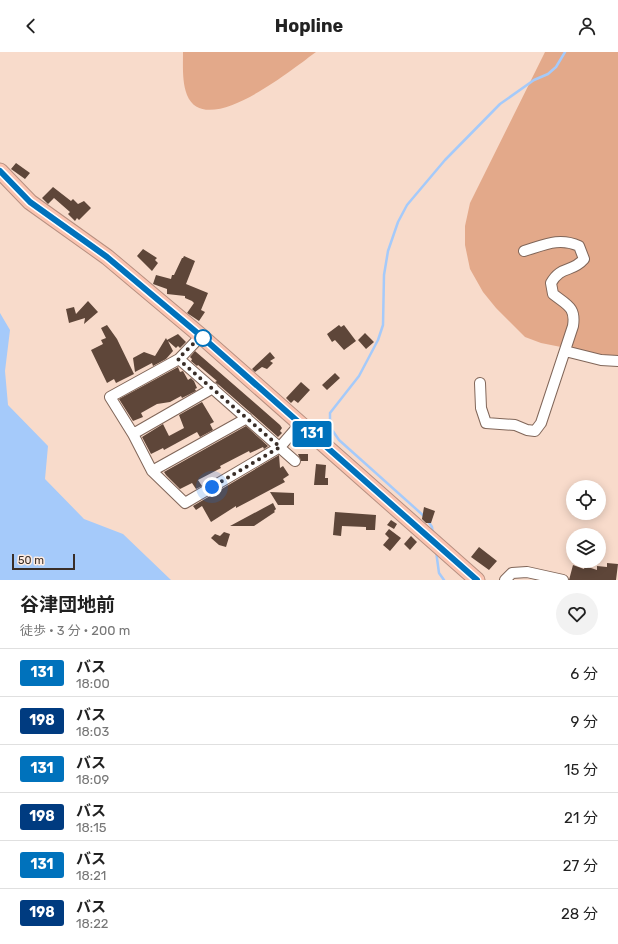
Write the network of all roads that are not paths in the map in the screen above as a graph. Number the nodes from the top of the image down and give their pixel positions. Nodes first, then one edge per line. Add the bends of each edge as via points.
1 (0, 171) edge
2 (524, 251) dead end
3 (201, 336) junction
4 (565, 351) junction
5 (178, 359) junction
6 (618, 361) edge
7 (480, 383) dead end
8 (213, 388) junction
9 (247, 418) junction
10 (300, 424) junction
11 (133, 434) junction
12 (280, 447) junction
13 (296, 461) dead end
14 (152, 471) junction
15 (477, 580) edge
16 (505, 580) edge
17 (563, 580) edge

1 - 3 highway via 30,202 107,257
2 - 4 street via 558,241 580,246 584,259 578,265 556,273 551,283 553,294 571,308 574,317
3 - 5 street
3 - 10 highway
4 - 6 street via 601,360
4 - 7 street via 541,423 535,431 486,423 481,408
5 - 8 street
5 - 11 street via 110,397
8 - 9 street
8 - 11 street
9 - 12 street
9 - 14 street
10 - 12 street
10 - 15 highway
11 - 14 street
12 - 13 street
12 - 14 street via 185,503
16 - 17 street via 512,573 527,572

